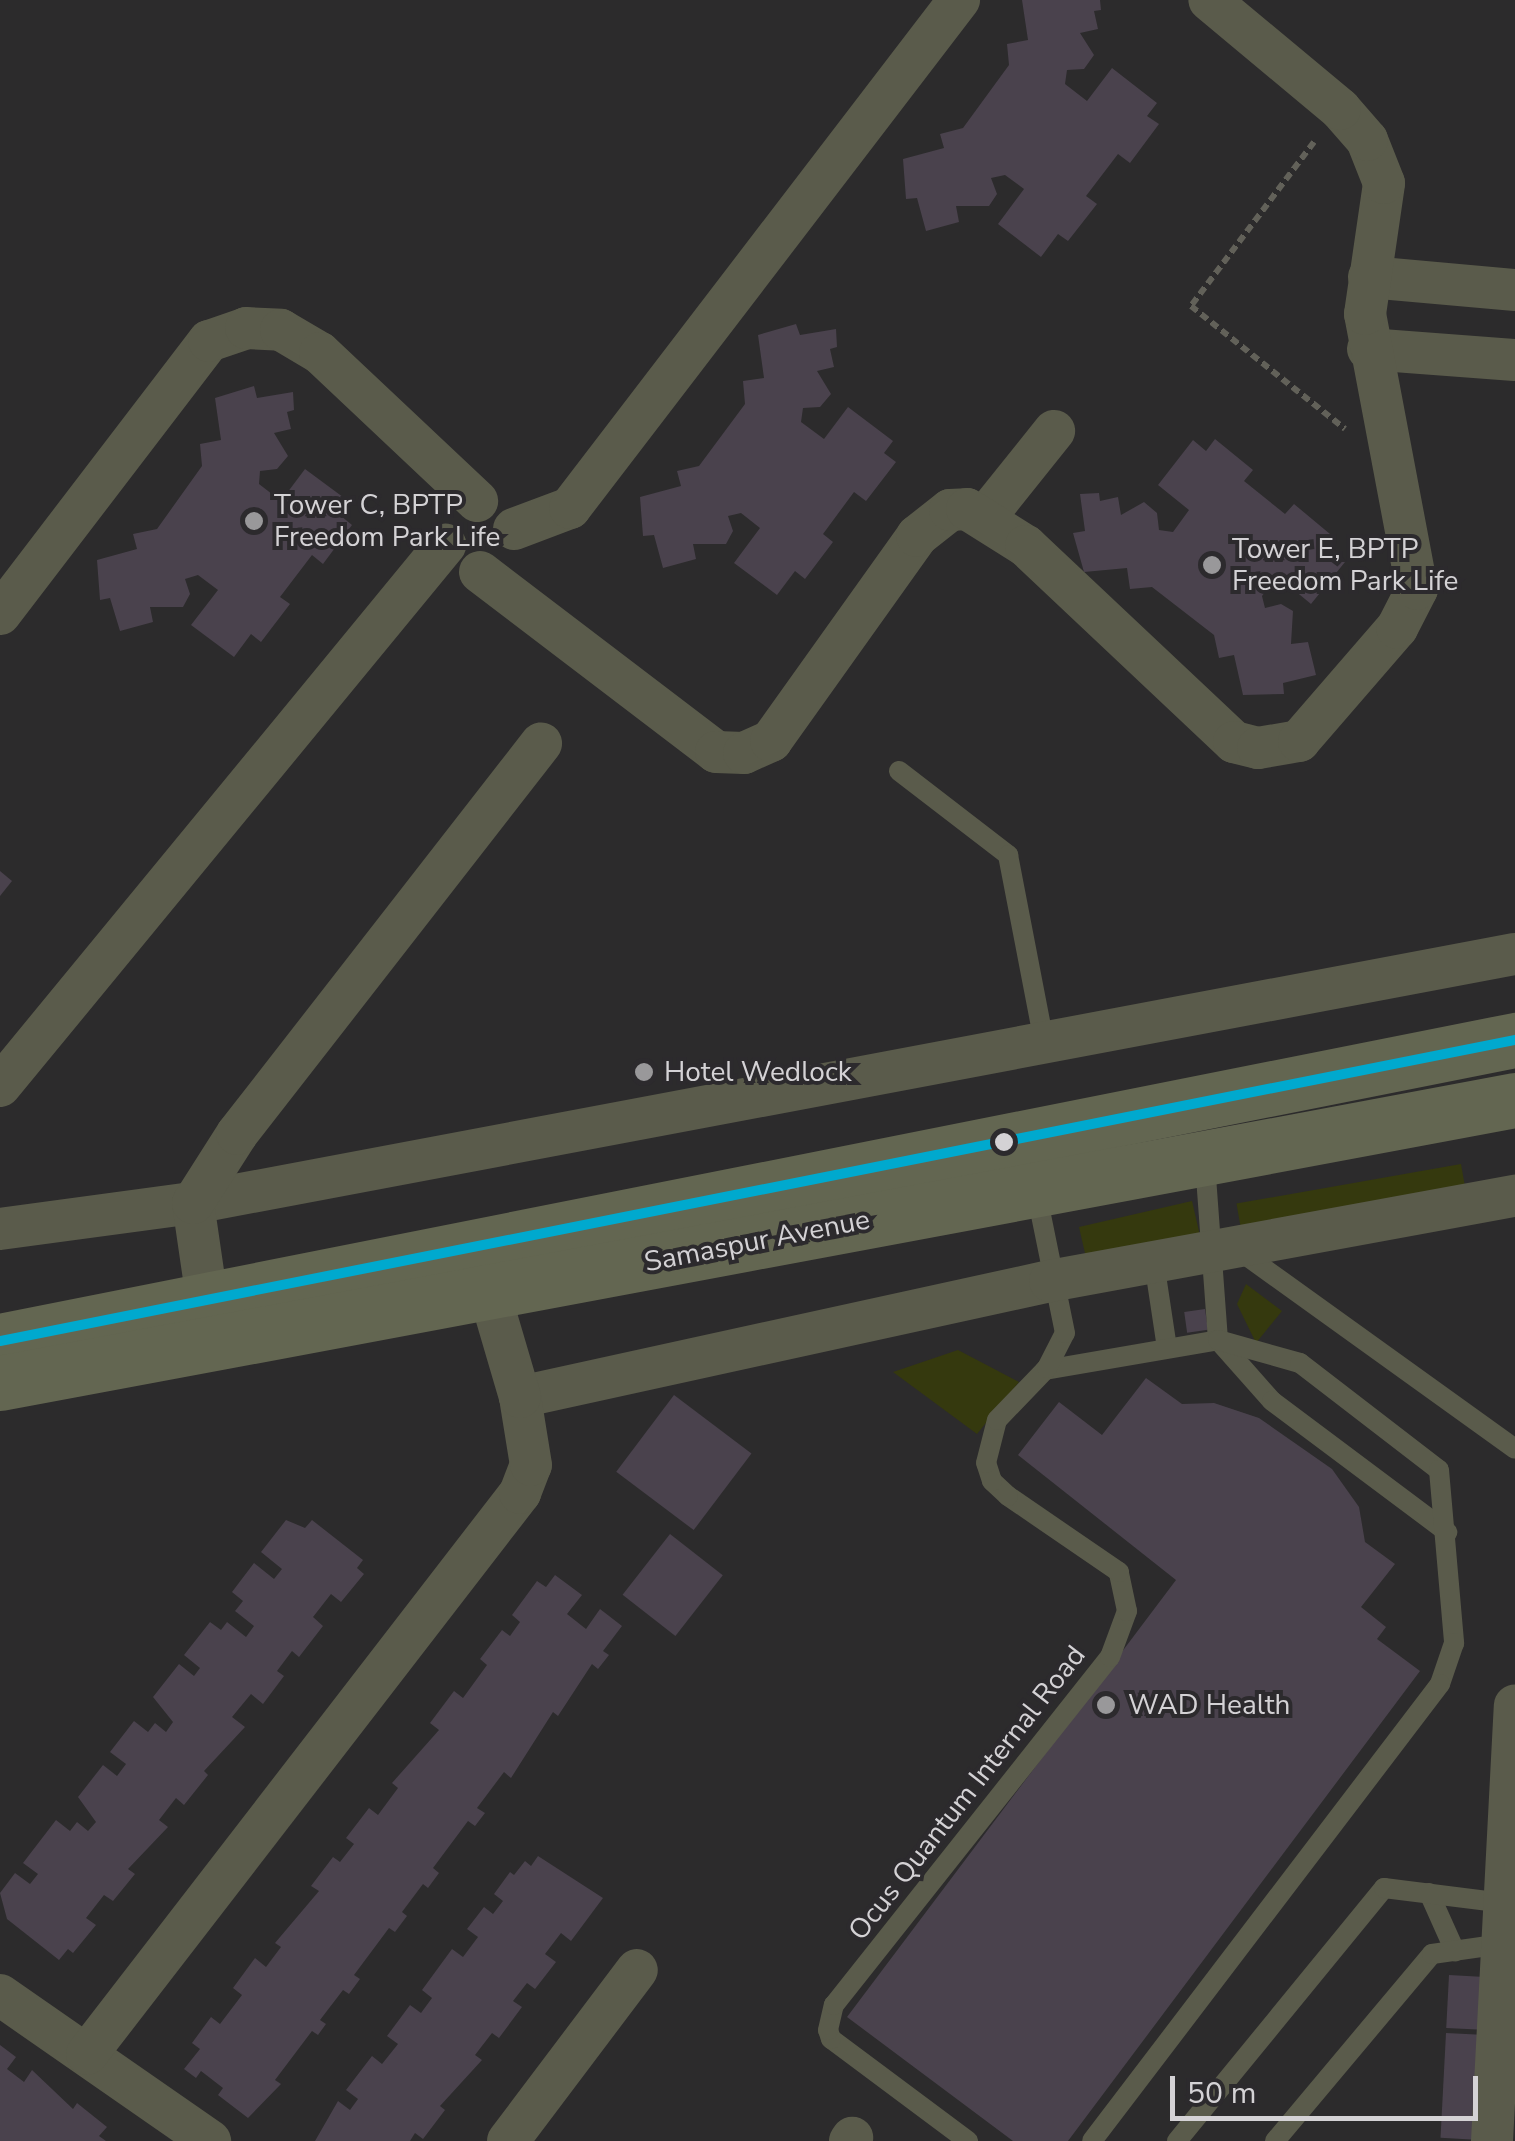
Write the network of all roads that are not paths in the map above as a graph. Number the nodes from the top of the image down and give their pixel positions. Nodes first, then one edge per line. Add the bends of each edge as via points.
1 (959, 0) edge
2 (1210, 0) edge
3 (1369, 278) junction
4 (1515, 290) edge
5 (1368, 348) junction
6 (1515, 360) edge
7 (1054, 432) dead end
8 (477, 500) junction
9 (986, 516) junction
10 (514, 528) junction
11 (444, 545) junction
12 (480, 572) junction
13 (0, 614) edge
14 (541, 744) dead end
15 (899, 770) dead end
16 (1515, 954) edge
17 (1515, 1040) edge
18 (1044, 1042) junction
19 (0, 1086) edge
20 (1515, 1100) edge
21 (1204, 1157) junction
22 (1036, 1188) junction
23 (1515, 1196) edge
24 (192, 1203) junction
25 (0, 1230) edge
26 (1222, 1250) junction
27 (1154, 1262) junction
28 (1050, 1281) junction
29 (489, 1292) junction
30 (207, 1299) junction
31 (1218, 1340) junction
32 (0, 1341) edge
33 (1167, 1348) junction
34 (1045, 1370) junction
35 (0, 1383) edge
36 (520, 1397) junction
37 (1515, 1450) edge
38 (1447, 1532) junction
39 (1515, 1706) edge
40 (1429, 1893) junction
41 (1504, 1924) junction
42 (1455, 1951) junction
43 (637, 1970) dead end
44 (0, 1995) edge
45 (87, 2054) junction
46 (210, 2141) edge
47 (508, 2141) edge
48 (968, 2141) edge
49 (1092, 2141) edge
50 (1177, 2141) edge
51 (1275, 2141) edge
52 (1492, 2141) edge

1 - 10 street via 570,508
2 - 3 street via 1368,140 1384,183
3 - 4 street
3 - 5 street
5 - 6 street
5 - 9 street via 1414,557 1411,608 1298,741 1258,748 1234,742
7 - 9 street
8 - 10 street via 497,505
8 - 11 street via 450,515
8 - 13 street via 320,353 280,330 246,328 209,341
9 - 12 street via 950,510 917,536 771,741 744,753 716,752
10 - 12 street via 507,559
11 - 12 street via 457,565
11 - 19 street
14 - 24 street via 237,1134
15 - 18 lane via 1008,855
16 - 18 street
17 - 30 main road, Samaspur Avenue
18 - 24 street
20 - 21 main road, Samaspur Avenue
21 - 22 main road, Samaspur Avenue
21 - 26 lane
22 - 28 lane, Ocus Quantum Internal Road
22 - 29 main road, Samaspur Avenue
23 - 26 street
24 - 25 street
24 - 30 street
26 - 27 street
26 - 31 lane
26 - 37 lane
27 - 28 street
27 - 33 lane
28 - 34 lane, Ocus Quantum Internal Road via 1065,1333
28 - 36 street
29 - 35 main road, Samaspur Avenue
29 - 36 street
30 - 32 main road, Samaspur Avenue
31 - 33 lane
31 - 38 lane via 1272,1401
31 - 38 lane via 1300,1363 1416,1447 1438,1470
33 - 34 lane
34 - 48 lane, Ocus Quantum Internal Road via 996,1420 986,1463 1008,1496 1118,1572 1126,1594 1120,1638 829,2016 831,2040
36 - 45 street via 531,1465 520,1493
38 - 49 lane via 1454,1643 1440,1684
39 - 41 street
40 - 41 lane
40 - 42 lane
40 - 50 lane via 1384,1888
41 - 42 lane
41 - 52 street
42 - 51 lane via 1432,1954
43 - 47 street
44 - 45 street
45 - 46 street

